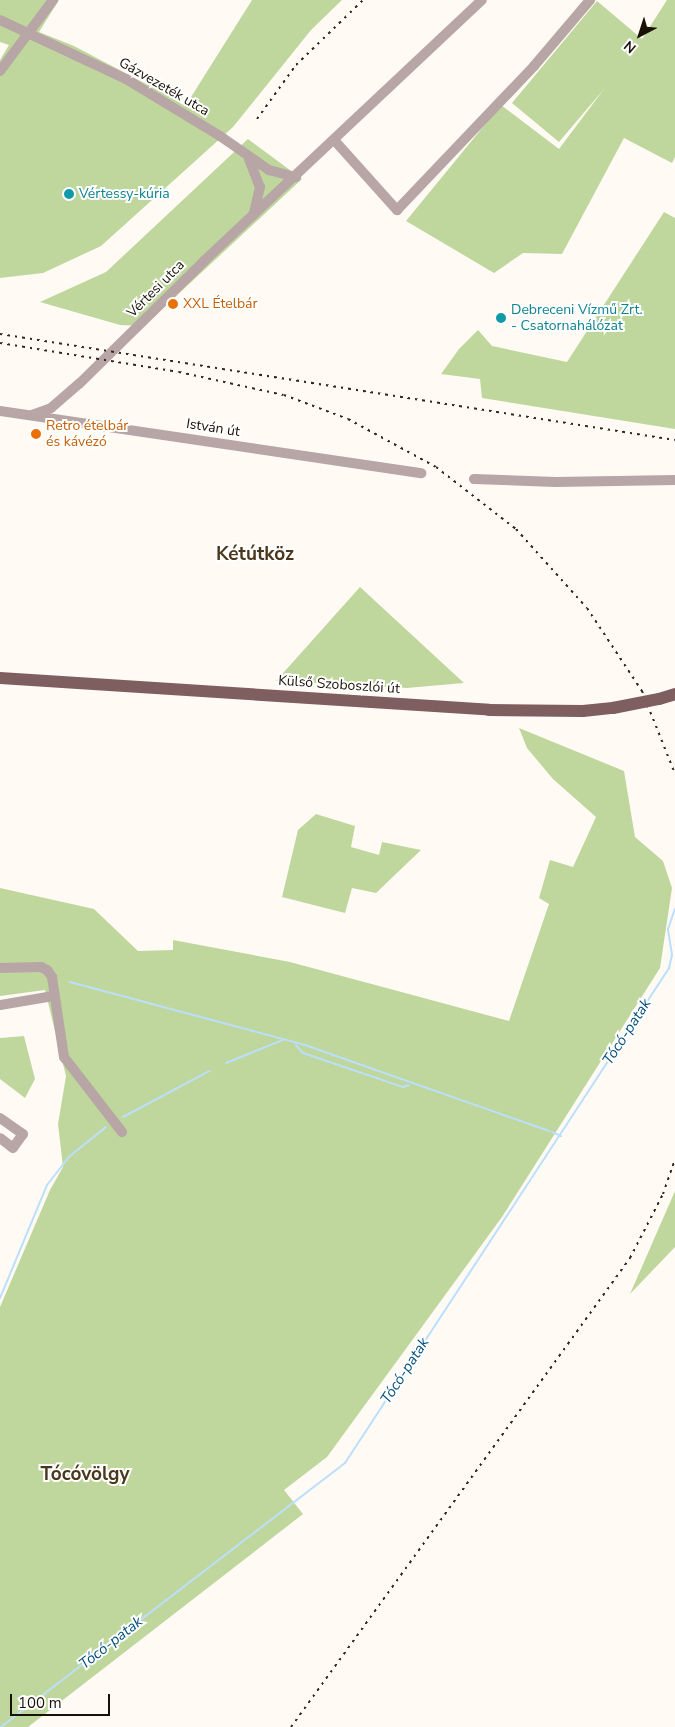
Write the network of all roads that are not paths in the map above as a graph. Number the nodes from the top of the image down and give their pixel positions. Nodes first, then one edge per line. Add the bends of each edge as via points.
1 (53, 0) edge
2 (482, 0) edge
3 (590, 0) edge
4 (0, 20) edge
5 (29, 33) junction
6 (0, 71) edge
7 (335, 141) junction
8 (246, 155) junction
9 (296, 177) junction
10 (249, 221) junction
11 (0, 411) edge
12 (32, 415) junction
13 (421, 472) dead end
14 (474, 479) dead end
15 (675, 480) edge
16 (0, 678) edge
17 (675, 694) edge
18 (0, 968) edge
19 (53, 996) junction
20 (0, 1004) edge
21 (0, 1118) edge
22 (122, 1132) dead end
23 (0, 1138) edge

1 - 5 street
2 - 7 street, Vértesi utca
3 - 7 street via 534,66 397,210
4 - 5 street, Gázvezeték utca
5 - 6 street
5 - 8 street, Gázvezeték utca via 162,99
7 - 9 street, Vértesi utca
8 - 9 street via 269,170
8 - 10 street, Gázvezeték utca via 255,168 260,188 256,210
9 - 10 street, Vértesi utca
10 - 12 street, Vértesi utca via 79,384 50,408
11 - 12 street, István út
12 - 13 street, István út
14 - 15 street via 556,482
16 - 17 main road, Külső Szoboszlói út, bridge via 489,710 582,711 613,708
18 - 19 street via 40,967 52,977
19 - 20 street
19 - 22 street via 64,1057
21 - 23 street via 23,1134 14,1148

